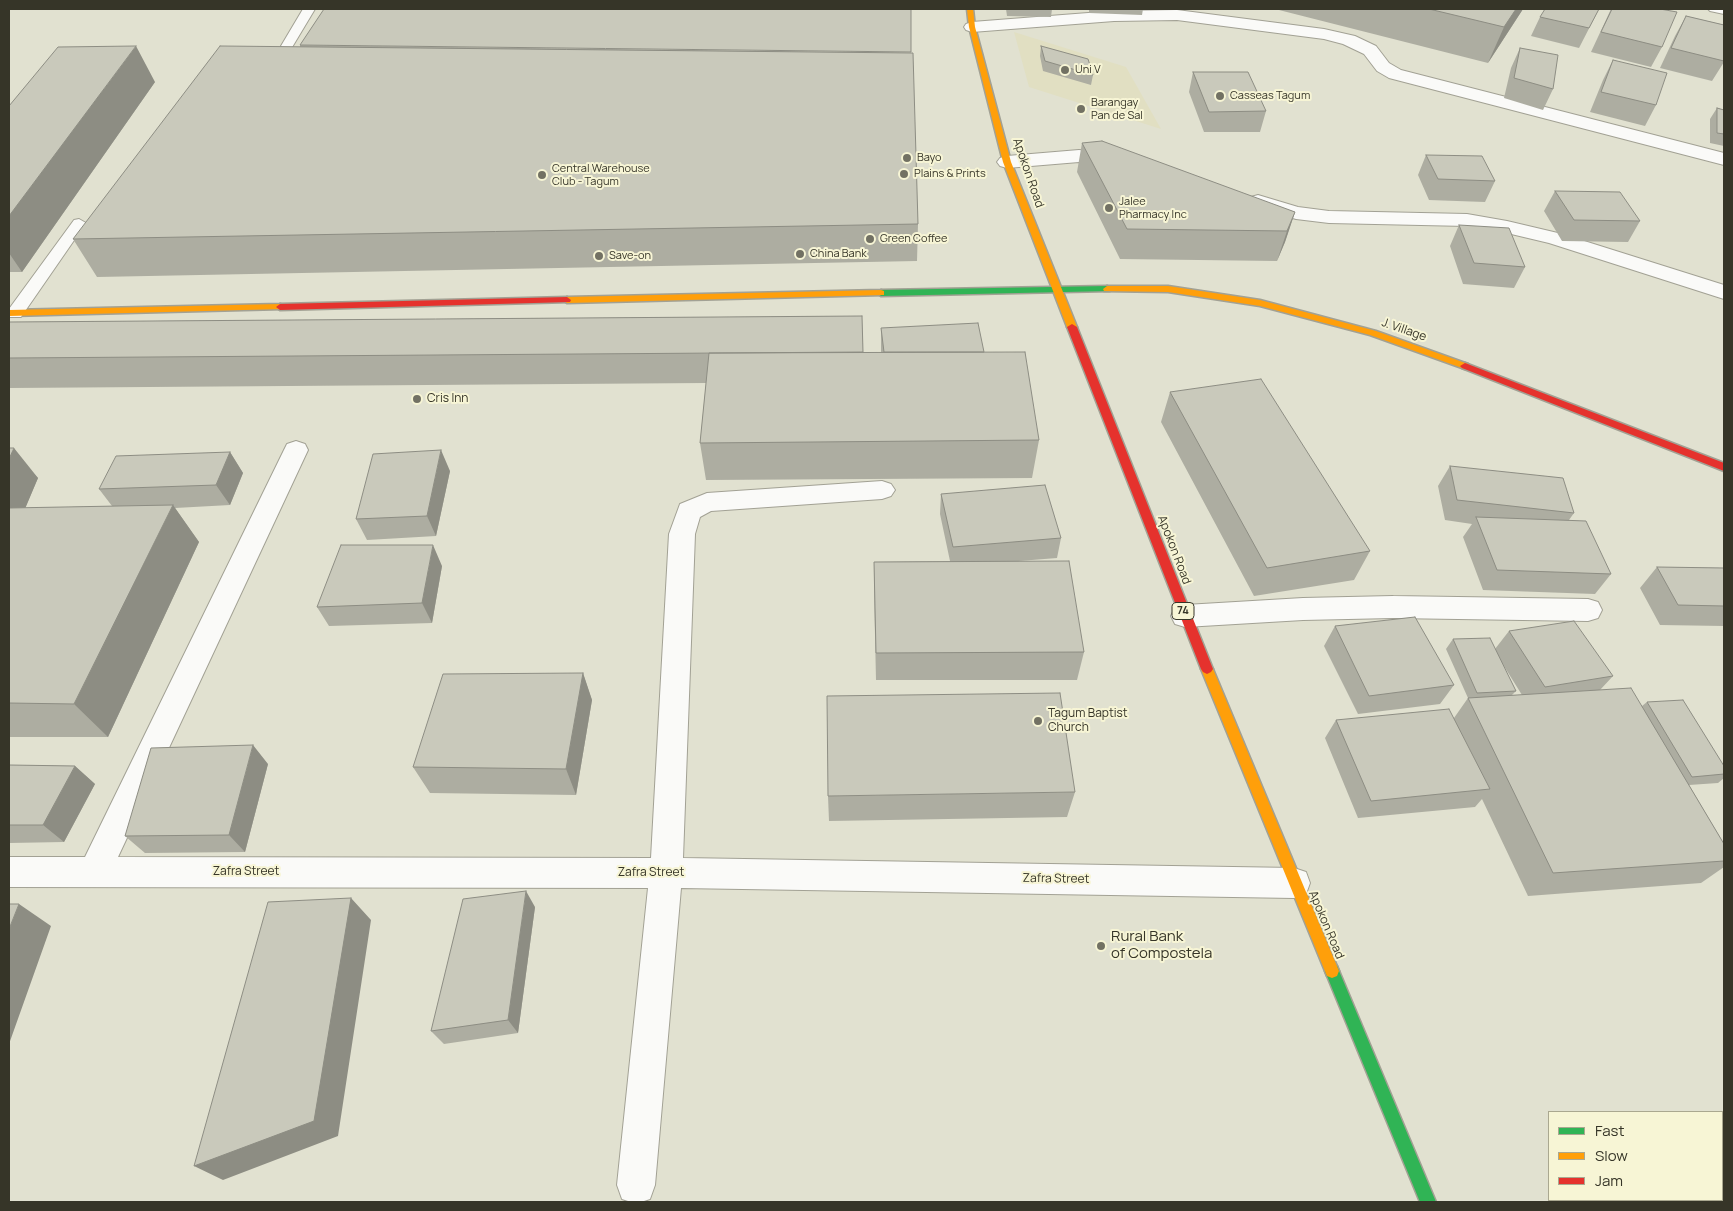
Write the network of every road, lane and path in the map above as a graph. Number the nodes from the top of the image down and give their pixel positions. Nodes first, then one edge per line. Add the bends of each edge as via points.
1 (309, 9) edge
2 (970, 9) edge
3 (1714, 9) edge
4 (1724, 11) edge
5 (972, 27) junction
6 (287, 46) edge
7 (1724, 160) edge
8 (1131, 161) edge
9 (1008, 162) junction
10 (1241, 196) edge
11 (79, 223) dead end
12 (1058, 289) junction
13 (1724, 292) edge
14 (12, 313) edge
15 (296, 450) dead end
16 (1724, 467) edge
17 (882, 490) dead end
18 (1588, 610) dead end
19 (1185, 616) junction
20 (95, 871) junction
21 (9, 872) edge
22 (666, 872) junction
23 (1294, 883) junction
24 (636, 1185) dead end
25 (1428, 1202) edge

1 - 6 lane
2 - 5 main road, Apokon Road / 74
3 - 4 lane
5 - 7 street via 1114,16 1177,15 1324,34 1349,40 1370,50 1383,67 1395,74
5 - 9 main road, Apokon Road / 74
8 - 9 street via 1079,156
9 - 12 main road, Apokon Road / 74
10 - 13 street via 1296,213 1329,217 1467,220 1507,227 1555,238
11 - 14 lane
12 - 14 main road, J. Village
12 - 16 main road, J. Village via 1168,289 1212,294 1307,314 1442,358
12 - 19 main road, Apokon Road / 74
15 - 20 street
17 - 22 street via 707,502 689,511 682,534
18 - 19 street via 1383,607
19 - 23 main road, Apokon Road / 74
20 - 21 street, Zafra Street
20 - 22 street, Zafra Street
22 - 23 street, Zafra Street
22 - 24 street
23 - 25 main road, Apokon Road / 74

